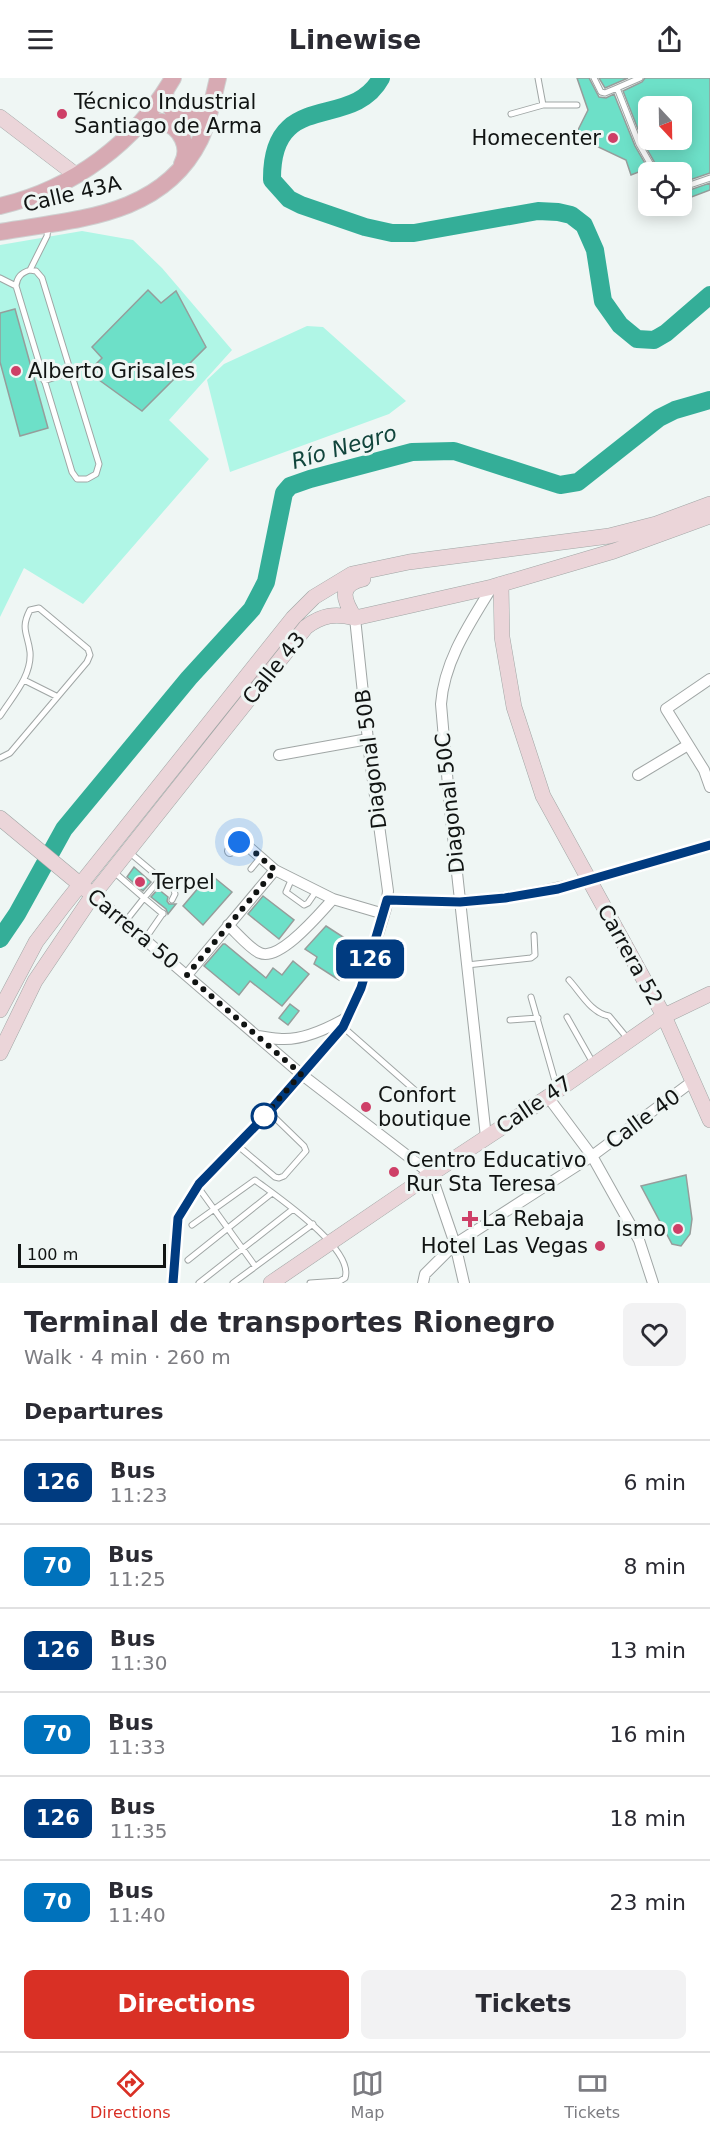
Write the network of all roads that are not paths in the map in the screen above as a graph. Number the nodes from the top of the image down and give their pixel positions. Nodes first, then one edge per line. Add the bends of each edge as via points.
1 (218, 78) edge
2 (538, 78) edge
3 (594, 78) edge
4 (640, 78) edge
5 (169, 85) edge
6 (617, 88) junction
7 (211, 105) junction
8 (543, 105) junction
9 (577, 105) dead end
10 (511, 114) dead end
11 (0, 117) edge
12 (140, 125) junction
13 (649, 162) edge
14 (179, 170) junction
15 (76, 175) junction
16 (710, 178) edge
17 (692, 184) edge
18 (0, 206) edge
19 (48, 224) junction
20 (0, 232) edge
21 (30, 270) junction
22 (0, 278) edge
23 (16, 286) junction
24 (71, 372) junction
25 (45, 381) junction
26 (710, 504) edge
27 (710, 516) edge
28 (549, 544) junction
29 (460, 555) junction
30 (518, 579) junction
31 (496, 585) junction
32 (355, 618) junction
33 (710, 679) edge
34 (24, 680) junction
35 (56, 696) junction
36 (0, 716) edge
37 (368, 739) junction
38 (688, 745) junction
39 (279, 755) dead end
40 (0, 759) edge
41 (707, 768) edge
42 (638, 775) dead end
43 (710, 787) edge
44 (0, 818) edge
45 (0, 831) edge
46 (24, 839) junction
47 (710, 845) edge
48 (128, 851) junction
49 (230, 851) dead end
50 (261, 857) junction
51 (251, 869) dead end
52 (275, 870) junction
53 (112, 871) junction
54 (292, 878) junction
55 (161, 879) junction
56 (589, 880) junction
57 (81, 885) junction
58 (317, 890) junction
59 (93, 895) junction
60 (144, 898) junction
61 (333, 899) junction
62 (172, 900) dead end
63 (387, 900) junction
64 (460, 902) junction
65 (384, 914) junction
66 (125, 922) junction
67 (228, 925) junction
68 (534, 935) dead end
69 (145, 939) junction
70 (467, 965) junction
71 (187, 975) junction
72 (569, 980) dead end
73 (710, 994) edge
74 (531, 997) dead end
75 (0, 1010) edge
76 (664, 1016) junction
77 (349, 1017) junction
78 (567, 1017) dead end
79 (538, 1018) junction
80 (510, 1020) dead end
81 (343, 1027) junction
82 (258, 1036) junction
83 (629, 1039) junction
84 (0, 1053) edge
85 (594, 1064) junction
86 (301, 1074) junction
87 (693, 1081) junction
88 (418, 1093) dead end
89 (553, 1094) junction
90 (269, 1112) junction
91 (710, 1120) edge
92 (486, 1137) junction
93 (237, 1145) junction
94 (592, 1156) junction
95 (430, 1174) junction
96 (197, 1186) junction
97 (272, 1193) junction
98 (214, 1209) junction
99 (293, 1209) junction
100 (313, 1224) junction
101 (192, 1225) dead end
102 (228, 1228) junction
103 (330, 1242) junction
104 (455, 1244) junction
105 (242, 1247) junction
106 (188, 1260) dead end
107 (255, 1266) junction
108 (173, 1283) edge
109 (199, 1283) edge
110 (233, 1283) edge
111 (271, 1283) edge
112 (310, 1283) edge
113 (423, 1283) edge
114 (464, 1283) edge
115 (652, 1283) edge

1 - 7 main road, Calle 43A
2 - 8 lane
3 - 6 lane via 601,92
4 - 6 lane
5 - 7 main road via 170,108 183,116 199,115
5 - 12 main road, Calle 43A
6 - 13 lane
7 - 14 main road, Calle 43A via 200,139
8 - 9 lane
8 - 10 lane
11 - 15 street
12 - 14 main road via 163,122 182,136 185,160
12 - 15 main road, Calle 43A
14 - 19 main road, Calle 43A via 157,190 127,207
15 - 18 main road, Calle 43A
16 - 17 lane
19 - 20 main road, Calle 43A
19 - 21 lane
21 - 23 lane via 17,278
21 - 24 lane via 42,278
22 - 23 lane
23 - 25 lane
24 - 25 lane
24 - 25 lane via 99,464 96,474 87,479 77,479 72,472
26 - 28 street, Calle 43 via 609,536
27 - 30 street, Calle 43 via 614,551
28 - 29 street, Calle 43
28 - 30 street via 560,554 560,560
29 - 32 street via 449,562 356,581 345,592
29 - 57 street, Calle 43 via 352,574 314,597 293,618
30 - 31 street, Calle 43
31 - 32 street, Calle 43
31 - 56 street, Carrera 52 via 514,707 543,796
31 - 64 street, Diagonal 50C via 455,652 442,688 441,716
32 - 37 street, Diagonal 50B
32 - 48 street, Calle 43 via 328,615 306,627
33 - 38 street via 666,708
34 - 35 lane
34 - 35 lane via 30,653 24,621 30,610 39,608 88,649 90,655
34 - 36 lane
35 - 40 lane via 10,753
37 - 39 street
37 - 63 street, Diagonal 50B
38 - 41 street
38 - 42 street
41 - 43 street
44 - 46 street, Carrera 50
45 - 46 street
46 - 57 street, Carrera 50
47 - 56 street
48 - 53 street, Calle 43
48 - 55 lane
49 - 50 street via 237,842 243,842
50 - 51 lane
50 - 52 street
52 - 54 street
52 - 67 street
53 - 59 street, Calle 43
53 - 60 lane
54 - 58 street
54 - 58 lane via 286,892 304,905
55 - 60 lane
55 - 62 lane via 174,890
56 - 64 street via 547,891
56 - 76 street, Carrera 52
57 - 59 street, Carrera 50
57 - 75 street, Calle 43 via 36,942
58 - 61 street
59 - 66 street, Carrera 50
59 - 84 street, Calle 43 via 35,981
60 - 66 lane
60 - 69 lane via 164,913
61 - 65 street
61 - 67 street via 299,936 270,954 260,953
63 - 64 street
63 - 65 street, Diagonal 50B
64 - 70 street, Diagonal 50C
65 - 77 street, Diagonal 50B
66 - 69 street, Carrera 50
67 - 71 street
68 - 70 lane via 536,950 531,958
69 - 71 street, Carrera 50
70 - 92 street, Diagonal 50C
71 - 82 street, Carrera 50
72 - 83 lane via 592,1008 609,1016
73 - 76 street, Calle 47
74 - 79 lane
76 - 83 street, Calle 47
76 - 87 street, Carrera 52
77 - 81 street, Diagonal 50B
77 - 82 street via 331,1027 283,1040
78 - 85 lane
79 - 80 lane
79 - 89 lane
81 - 86 street, Diagonal 50B
81 - 88 lane
82 - 86 street, Carrera 50
83 - 85 street, Calle 47
85 - 89 street, Calle 47
86 - 90 street, Diagonal 50B
86 - 95 street, Carrera 50
87 - 91 street, Carrera 52
87 - 94 street, Calle 40
89 - 92 street, Calle 47
89 - 94 street
90 - 93 street, Diagonal 50B
90 - 93 lane via 306,1150 284,1176 275,1177
92 - 95 street, Calle 47
93 - 96 street, Diagonal 50B
94 - 104 street
94 - 115 street via 639,1240
95 - 103 street, Calle 47
95 - 104 street
96 - 98 lane
96 - 108 street, Diagonal 50B via 178,1218
97 - 98 lane via 255,1180
97 - 99 lane
97 - 102 lane
98 - 101 lane
98 - 102 lane
99 - 100 lane
99 - 105 lane
100 - 103 lane
100 - 107 lane
102 - 105 lane
102 - 106 lane
103 - 111 street, Calle 47
103 - 112 lane via 346,1268 345,1278
104 - 113 street via 425,1274
104 - 114 street
105 - 107 lane
105 - 109 lane
107 - 110 lane

